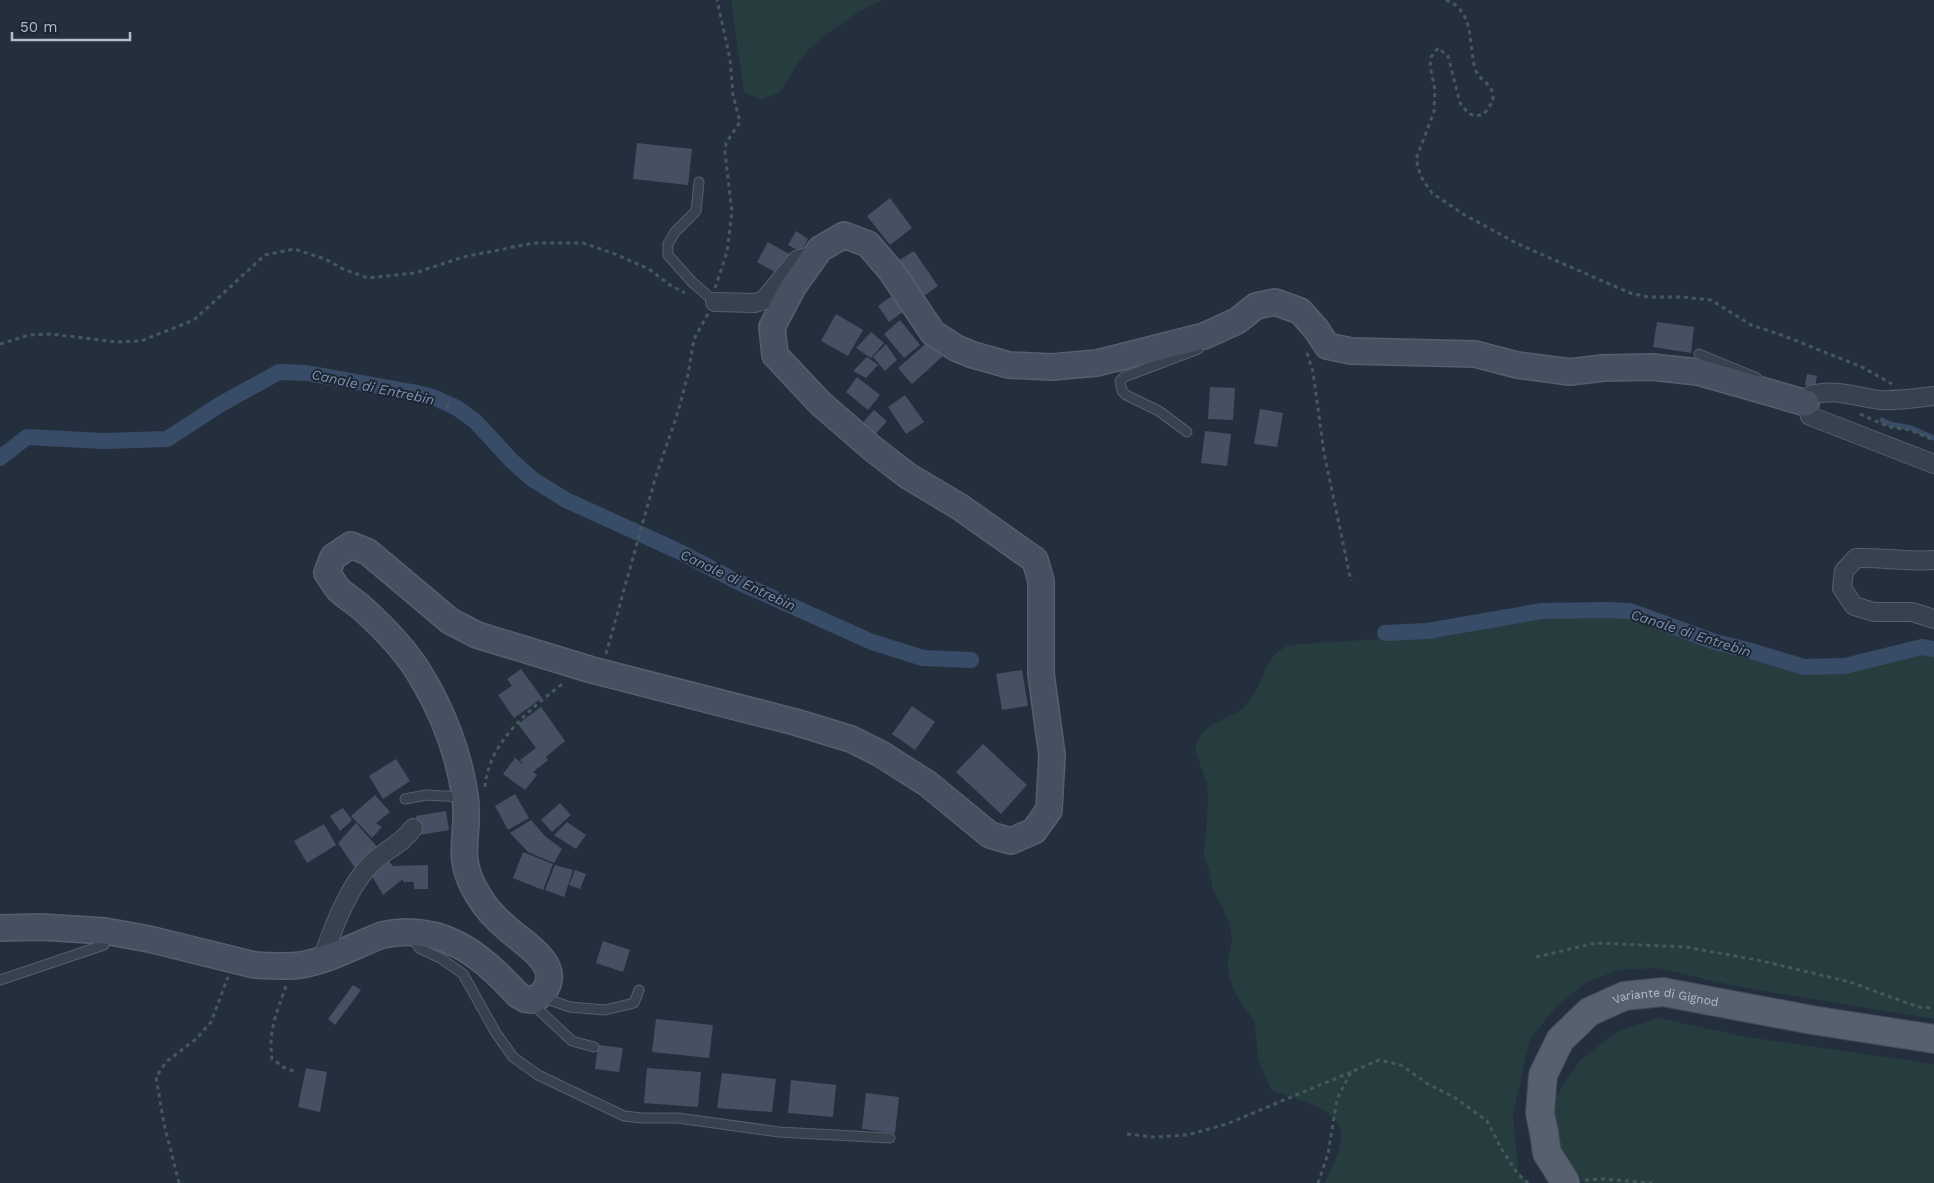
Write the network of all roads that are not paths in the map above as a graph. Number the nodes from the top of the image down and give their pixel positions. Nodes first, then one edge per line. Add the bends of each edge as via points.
1 (699, 182) dead end
2 (815, 255) junction
3 (716, 302) joint
4 (1205, 347) dead end
5 (1699, 354) dead end
6 (1767, 392) junction
7 (1934, 396) edge
8 (1806, 403) junction
9 (1187, 432) dead end
10 (1934, 464) edge
11 (1934, 560) edge
12 (1934, 619) edge
13 (475, 793) junction
14 (405, 799) dead end
15 (413, 828) dead end
16 (0, 928) edge
17 (105, 931) junction
18 (410, 931) junction
19 (322, 959) junction
20 (0, 980) edge
21 (639, 990) dead end
22 (538, 996) junction
23 (1934, 1038) edge
24 (594, 1047) dead end
25 (890, 1138) dead end
26 (1571, 1182) edge

1 - 3 lane via 696,211 675,232 668,244 668,255 692,282
2 - 3 street via 797,260 764,300 755,303
2 - 6 street via 844,235 868,244 934,333 973,356 1009,365 1097,363 1204,336 1237,321 1244,322 1256,306 1275,302 1300,310 1327,346 1351,351 1474,354 1517,365 1570,372 1652,367 1698,372
2 - 13 street via 772,327 775,355 820,403 873,449 1035,560 1041,582 1040,674 1052,755 1049,810 1034,831 1011,841 990,835 928,784 851,739 592,670 478,635 450,620 368,552 351,546 333,556 328,573 338,589 399,645 420,674 434,698 459,764
4 - 9 lane via 1120,381 1126,395 1159,411
5 - 6 lane via 1759,379
6 - 8 street
7 - 8 street via 1880,400 1821,392 1812,394
8 - 10 street via 1810,416
11 - 12 street via 1856,558 1844,571 1842,588 1854,606 1874,612 1912,612
13 - 14 lane
13 - 22 street via 463,847 464,865 479,898 507,928 534,950 549,971 550,979
15 - 19 street via 408,836 370,864 351,889
16 - 17 street
17 - 19 street via 254,965 290,966
17 - 20 lane via 104,945
18 - 19 street via 382,936
18 - 22 street via 433,934 465,948 485,960 518,995 525,998
18 - 25 lane via 419,948 463,974 496,1033 514,1057 538,1075 624,1116 678,1118 779,1132
21 - 22 lane via 634,1004 605,1010 570,1007
22 - 24 lane via 539,1010 572,1040
23 - 26 main road, Variante di Gignod, bridge via 1812,1020 1664,992 1624,996 1589,1012 1560,1040 1543,1075 1540,1114 1547,1153

